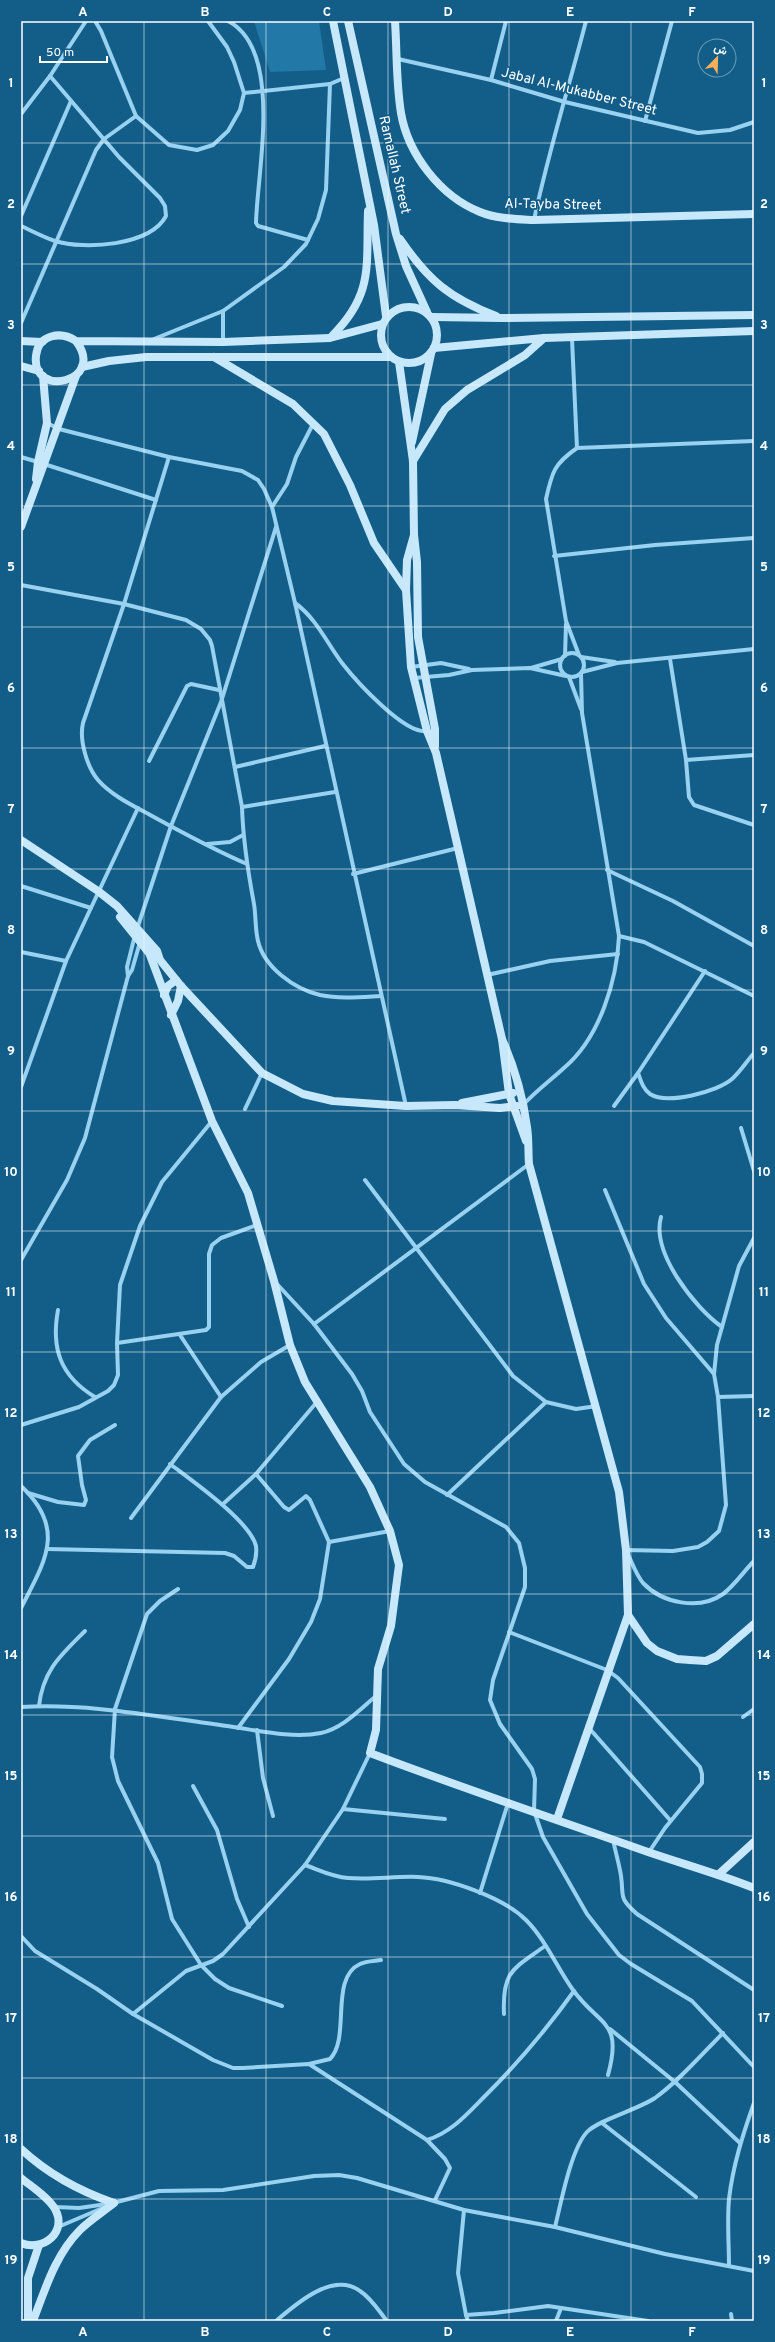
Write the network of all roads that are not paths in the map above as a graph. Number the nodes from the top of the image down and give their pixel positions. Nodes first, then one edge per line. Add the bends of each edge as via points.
1 (86, 21) edge
2 (95, 21) edge
3 (208, 21) edge
4 (228, 21) edge
5 (333, 21) edge
6 (348, 21) edge
7 (395, 21) edge
8 (506, 21) edge
9 (586, 21) edge
10 (672, 21) edge
11 (398, 59) junction
12 (50, 76) junction
13 (344, 78) junction
14 (491, 80) junction
15 (330, 84) junction
16 (264, 90) junction
17 (244, 93) junction
18 (71, 101) junction
19 (565, 102) junction
20 (21, 114) edge
21 (136, 116) junction
22 (645, 121) junction
23 (754, 122) edge
24 (104, 139) junction
25 (369, 196) junction
26 (754, 214) edge
27 (21, 216) edge
28 (534, 220) junction
29 (21, 226) edge
30 (396, 234) junction
31 (308, 240) junction
32 (55, 241) junction
33 (223, 311) junction
34 (429, 314) junction
35 (754, 315) edge
36 (386, 316) junction
37 (502, 318) junction
38 (21, 323) edge
39 (382, 324) junction
40 (754, 331) edge
41 (330, 338) junction
42 (544, 338) junction
43 (572, 339) junction
44 (21, 341) edge
45 (76, 341) junction
46 (149, 341) junction
47 (42, 342) junction
48 (223, 342) junction
49 (432, 351) junction
50 (214, 357) junction
51 (390, 357) junction
52 (399, 362) junction
53 (21, 366) edge
54 (82, 367) junction
55 (41, 373) junction
56 (77, 374) junction
57 (47, 423) junction
58 (314, 424) junction
59 (58, 429) junction
60 (754, 441) edge
61 (411, 444) junction
62 (577, 448) junction
63 (21, 457) edge
64 (169, 457) junction
65 (413, 461) junction
66 (42, 463) junction
67 (156, 500) junction
68 (272, 507) junction
69 (21, 527) edge
70 (277, 527) junction
71 (414, 535) junction
72 (754, 538) edge
73 (554, 556) junction
74 (21, 585) edge
75 (406, 590) junction
76 (295, 603) junction
77 (124, 604) junction
78 (566, 621) junction
79 (754, 649) edge
80 (580, 656) junction
81 (563, 658) junction
82 (670, 659) junction
83 (617, 662) junction
84 (424, 665) junction
85 (411, 667) junction
86 (530, 668) junction
87 (472, 670) junction
88 (581, 673) junction
89 (426, 676) junction
90 (568, 676) junction
91 (414, 678) junction
92 (219, 690) junction
93 (222, 702) junction
94 (582, 713) junction
95 (427, 730) junction
96 (325, 746) junction
97 (436, 753) junction
98 (754, 755) edge
99 (686, 760) junction
100 (149, 761) dead end
101 (235, 767) junction
102 (335, 792) junction
103 (138, 808) junction
104 (242, 808) junction
105 (171, 826) junction
106 (754, 826) edge
107 (243, 835) junction
108 (21, 840) edge
109 (206, 844) junction
110 (458, 848) junction
111 (247, 864) junction
112 (607, 870) junction
113 (353, 874) junction
114 (21, 886) edge
115 (98, 891) junction
116 (90, 908) junction
117 (138, 934) junction
118 (619, 936) junction
119 (754, 946) edge
120 (21, 952) edge
121 (618, 954) junction
122 (150, 955) junction
123 (160, 960) junction
124 (66, 962) junction
125 (705, 971) junction
126 (487, 974) junction
127 (128, 976) junction
128 (179, 983) junction
129 (164, 995) junction
130 (381, 996) junction
131 (754, 996) edge
132 (171, 1015) junction
133 (502, 1038) junction
134 (754, 1053) edge
135 (262, 1073) junction
136 (638, 1073) junction
137 (21, 1087) edge
138 (520, 1092) junction
139 (509, 1094) junction
140 (531, 1096) junction
141 (523, 1104) junction
142 (455, 1105) junction
143 (406, 1106) junction
144 (614, 1106) dead end
145 (513, 1107) junction
146 (245, 1109) dead end
147 (212, 1120) junction
148 (741, 1128) dead end
149 (527, 1143) junction
150 (529, 1164) junction
151 (754, 1171) edge
152 (365, 1180) dead end
153 (605, 1190) dead end
154 (662, 1217) dead end
155 (257, 1224) junction
156 (754, 1238) edge
157 (416, 1249) junction
158 (21, 1260) edge
159 (274, 1281) junction
160 (58, 1310) dead end
161 (314, 1324) junction
162 (722, 1327) junction
163 (180, 1335) junction
164 (117, 1343) junction
165 (290, 1345) junction
166 (714, 1374) junction
167 (754, 1396) edge
168 (95, 1397) junction
169 (222, 1397) junction
170 (718, 1398) junction
171 (546, 1402) junction
172 (316, 1403) junction
173 (597, 1406) junction
174 (21, 1425) edge
175 (115, 1425) dead end
176 (170, 1464) junction
177 (256, 1474) junction
178 (21, 1486) edge
179 (28, 1493) junction
180 (448, 1495) junction
181 (223, 1504) junction
182 (130, 1518) dead end
183 (390, 1531) junction
184 (329, 1542) junction
185 (47, 1549) junction
186 (626, 1550) junction
187 (754, 1560) edge
188 (178, 1589) dead end
189 (21, 1608) edge
190 (628, 1615) junction
191 (754, 1624) edge
192 (85, 1631) dead end
193 (509, 1632) junction
194 (607, 1670) junction
195 (376, 1696) junction
196 (39, 1706) junction
197 (21, 1707) edge
198 (115, 1709) junction
199 (754, 1709) edge
200 (743, 1717) dead end
201 (587, 1726) junction
202 (238, 1728) junction
203 (257, 1730) junction
204 (370, 1753) junction
205 (192, 1786) dead end
206 (508, 1803) junction
207 (343, 1809) junction
208 (534, 1811) junction
209 (273, 1816) dead end
210 (445, 1819) dead end
211 (557, 1819) junction
212 (670, 1820) junction
213 (613, 1839) junction
214 (754, 1842) edge
215 (649, 1852) junction
216 (305, 1866) junction
217 (719, 1874) junction
218 (754, 1888) edge
219 (480, 1892) junction
220 (249, 1927) junction
221 (21, 1936) edge
222 (545, 1946) junction
223 (381, 1960) dead end
224 (201, 1965) junction
225 (754, 1990) edge
226 (574, 1991) junction
227 (282, 2006) dead end
228 (133, 2014) junction
229 (504, 2014) dead end
230 (610, 2030) junction
231 (722, 2033) junction
232 (309, 2064) junction
233 (754, 2067) edge
234 (608, 2075) dead end
235 (675, 2082) junction
236 (754, 2103) edge
237 (602, 2123) junction
238 (427, 2140) junction
239 (740, 2143) junction
240 (21, 2149) edge
241 (21, 2178) edge
242 (696, 2197) dead end
243 (435, 2200) junction
244 (114, 2203) junction
245 (54, 2207) junction
246 (464, 2210) junction
247 (58, 2227) junction
248 (555, 2227) junction
249 (21, 2243) edge
250 (39, 2245) junction
251 (730, 2266) junction
252 (754, 2271) edge
253 (561, 2308) junction
254 (731, 2314) dead end
255 (466, 2315) junction
256 (28, 2321) edge
257 (33, 2321) edge
258 (276, 2321) edge
259 (387, 2321) edge
260 (468, 2321) edge
261 (556, 2321) edge
262 (648, 2321) edge
263 (732, 2321) edge

1 - 12 street
2 - 21 street
3 - 17 street via 227,47
4 - 16 street via 240,29 247,39
5 - 13 street
6 - 30 street, Ramallah Street
7 - 11 street, Al-Tayba Street
8 - 14 street
9 - 19 street
10 - 22 street
11 - 14 street, Jabal Al-Mukabber Street
11 - 28 street, Al-Tayba Street via 401,114 419,161 457,199 480,212 509,219
12 - 18 street
12 - 20 street
13 - 15 street
13 - 25 street
14 - 19 street, Jabal Al-Mukabber Street
15 - 16 street
15 - 31 street via 326,190 318,219
16 - 17 street
16 - 31 street via 263,147 256,223 258,226
17 - 21 street via 233,124 218,142 207,148 186,149 169,145
18 - 24 street
18 - 27 street
19 - 22 street, Jabal Al-Mukabber Street
19 - 28 street via 545,165
21 - 24 street
22 - 23 street, Jabal Al-Mukabber Street via 698,133 730,130
24 - 32 street via 96,150
24 - 32 street via 160,198 165,206 166,216 154,230 108,245
25 - 36 street
25 - 41 street via 366,278 363,292 350,316
26 - 28 street, Al-Tayba Street
29 - 32 street
30 - 34 street, Ramallah Street via 406,266
30 - 37 street via 429,277 450,294 470,306
31 - 33 street via 284,267
32 - 38 street
33 - 46 street
33 - 48 street
34 - 36 street via 407,306
34 - 37 street
34 - 49 street via 437,332
35 - 37 street
36 - 39 street
39 - 41 street
39 - 51 street via 381,340
40 - 43 street
41 - 48 street
42 - 43 street
42 - 49 street
42 - 65 street via 525,355 467,390 445,409
43 - 62 street
44 - 47 street
45 - 46 street
45 - 47 street via 59,334 50,336
45 - 54 street via 83,353
46 - 48 street
47 - 55 street via 36,356
49 - 52 street via 417,362
49 - 61 street
50 - 51 street
50 - 54 street via 146,357
50 - 58 street via 287,400
51 - 52 street
52 - 61 street
53 - 55 street
54 - 56 street
55 - 56 street via 51,381 60,382 69,380
55 - 57 street
56 - 59 street
57 - 59 street
57 - 66 street
58 - 68 street via 296,457 287,484
58 - 75 street via 324,434 350,485 374,543
59 - 64 street
59 - 66 street
60 - 62 street
61 - 65 street
62 - 73 street via 560,460 551,479 546,499
63 - 66 street
64 - 67 street
64 - 68 street via 250,474 258,480
65 - 71 street
66 - 67 street
66 - 69 street
67 - 77 street
68 - 70 street
70 - 76 street
70 - 93 street
71 - 75 street via 407,560
71 - 84 street via 418,637
72 - 73 street
73 - 78 street
74 - 77 street
75 - 85 street
76 - 95 street via 310,616 353,676 408,727 420,732
76 - 96 street
77 - 92 street via 186,620 201,629 210,640
77 - 103 street via 81,730 88,761 98,779
78 - 80 street
78 - 81 street
79 - 82 street
80 - 81 street via 569,653
80 - 83 street
80 - 88 street via 584,664
81 - 86 street
81 - 90 street via 561,668
82 - 83 street
82 - 99 street
83 - 88 street
84 - 85 street
84 - 87 street via 441,663
84 - 89 street
85 - 91 street
86 - 87 street
86 - 90 street
87 - 89 street
88 - 90 street
88 - 94 street
89 - 91 street
89 - 97 street via 435,729
90 - 94 street
91 - 95 street
92 - 93 street
92 - 100 street via 191,684 186,687
93 - 101 street
93 - 105 street
94 - 112 street
95 - 97 street
96 - 101 street
96 - 102 street
97 - 110 street
98 - 99 street
99 - 106 street via 689,797 694,805
101 - 104 street
102 - 104 street
102 - 113 street
103 - 105 street
103 - 115 street
104 - 107 street
105 - 109 street
105 - 117 street
107 - 109 street via 230,842
107 - 111 street
108 - 115 street
109 - 111 street
110 - 113 street
110 - 126 street
111 - 130 street via 258,942 279,973 297,986 319,994 343,997
112 - 118 street
112 - 119 street via 673,900
113 - 130 street
114 - 116 street
115 - 116 street
115 - 117 street via 113,904 115,911
116 - 124 street
117 - 122 street
117 - 123 street via 157,951
117 - 127 street via 132,970
117 - 127 street via 126,967
118 - 121 street
118 - 125 street via 644,942
120 - 124 street
121 - 126 street via 550,961
121 - 140 street via 615,974 603,1010 581,1048 566,1067
122 - 123 street
122 - 129 street
123 - 128 street
124 - 137 street
125 - 131 street
125 - 136 street
126 - 133 street
127 - 158 street via 85,1138 67,1180
128 - 129 street via 168,986
128 - 132 street via 178,1001
128 - 135 street
129 - 132 street
130 - 143 street
132 - 147 street
133 - 138 street via 512,1060
133 - 139 street
134 - 136 street via 732,1079 716,1090 692,1096 670,1098 651,1095 643,1088
135 - 143 street via 303,1094 333,1101
135 - 146 street
136 - 144 street
138 - 139 street
138 - 140 street
138 - 141 street
139 - 142 street
139 - 145 street
140 - 141 street
141 - 145 street
141 - 149 street via 528,1128
142 - 143 street
142 - 145 street
145 - 149 street
147 - 155 street via 248,1193
147 - 164 street via 162,1182 140,1226 120,1285
148 - 151 street
149 - 150 street
150 - 157 street
150 - 173 street
152 - 157 street
153 - 166 street via 644,1284 666,1318
154 - 162 street via 659,1239 675,1272 695,1302 709,1318
155 - 159 street
155 - 163 street via 221,1238 212,1245 209,1254 208,1327 206,1330
156 - 162 street via 738,1266
157 - 161 street
157 - 171 street via 513,1376
159 - 161 street
159 - 165 street
160 - 168 street via 55,1327 59,1357 72,1379
161 - 180 street via 352,1374 370,1412 404,1464 425,1482
162 - 166 street via 716,1345
163 - 164 street
163 - 169 street
164 - 168 street via 118,1375 108,1391
165 - 169 street via 261,1362
165 - 172 street
166 - 170 street
167 - 170 street
168 - 174 street via 79,1407
169 - 176 street
170 - 186 street via 726,1505 719,1531 698,1547 673,1551
171 - 173 street via 576,1409
171 - 180 street
172 - 177 street
172 - 183 street via 370,1487
173 - 186 street via 619,1492
175 - 179 street via 90,1440 78,1456 86,1500 84,1505 58,1502
176 - 181 street
176 - 182 street
177 - 181 street
177 - 184 street via 289,1510 306,1496
178 - 179 street
179 - 185 street via 47,1520
180 - 193 street via 501,1524 519,1543 525,1568 525,1587
181 - 185 street via 256,1545 257,1558 253,1567 247,1567 234,1556 225,1553
183 - 184 street
183 - 195 street via 399,1565 391,1626 378,1669
184 - 202 street via 320,1599 312,1622 289,1659
185 - 189 street
186 - 187 street via 643,1582 663,1598 676,1602 706,1602 720,1596
186 - 190 street
188 - 198 street via 147,1614
190 - 191 street via 647,1643 657,1651 684,1660 706,1661 717,1656
190 - 194 street
192 - 196 street via 50,1669 44,1681
193 - 194 street
193 - 208 street via 493,1680 490,1700 500,1724 532,1769 535,1779
194 - 201 street
194 - 212 street via 618,1678 700,1767 703,1778 699,1787
195 - 203 street via 342,1724 319,1733 294,1734
195 - 204 street via 376,1730
196 - 197 street
196 - 198 street
198 - 202 street
198 - 224 street via 112,1757 118,1781 158,1863 172,1919
199 - 200 street
201 - 211 street
201 - 212 street
202 - 203 street
203 - 209 street via 263,1778
204 - 206 street
204 - 207 street
205 - 220 street via 217,1830 237,1898
206 - 208 street
206 - 219 street
207 - 210 street
207 - 216 street
208 - 211 street
208 - 231 street via 553,1856 605,1939 631,1964 692,2001
211 - 213 street
212 - 215 street
213 - 215 street
213 - 225 street via 621,1878 621,1892 626,1904 637,1914
214 - 217 street
215 - 217 street
216 - 219 street via 337,1877 420,1877
216 - 220 street
217 - 218 street
219 - 222 street via 516,1911 527,1921
220 - 224 street via 217,1959
221 - 228 street via 35,1951
222 - 226 street
222 - 229 street via 514,1968 508,1977 503,1993
223 - 232 street via 359,1964 353,1969 344,1990 338,2048 330,2059
224 - 227 street via 215,1980 229,1988
224 - 228 street via 181,1975
226 - 230 street
226 - 238 street via 534,2044 498,2083 454,2127
228 - 232 street via 199,2054 233,2068
230 - 234 street via 613,2054
230 - 235 street
231 - 233 street
231 - 235 street
232 - 238 street
235 - 237 street via 641,2106
235 - 239 street
236 - 239 street
237 - 242 street
237 - 248 street via 592,2128 582,2139 569,2172
238 - 243 street via 446,2159 450,2168
239 - 251 street via 729,2199
240 - 244 street via 59,2178
241 - 245 street
243 - 244 street via 357,2178 335,2175 223,2190 159,2191
243 - 246 street
244 - 245 street via 79,2208
244 - 247 street
244 - 257 street via 80,2230 65,2249 53,2270
245 - 247 street via 58,2216
246 - 248 street
246 - 255 street via 458,2273
247 - 250 street via 49,2241
248 - 251 street via 665,2254
249 - 250 street
250 - 256 street via 28,2278
251 - 252 street
253 - 255 street via 538,2306
253 - 261 street
253 - 262 street
254 - 263 street
255 - 260 street
258 - 259 street via 314,2294 339,2285 360,2290

